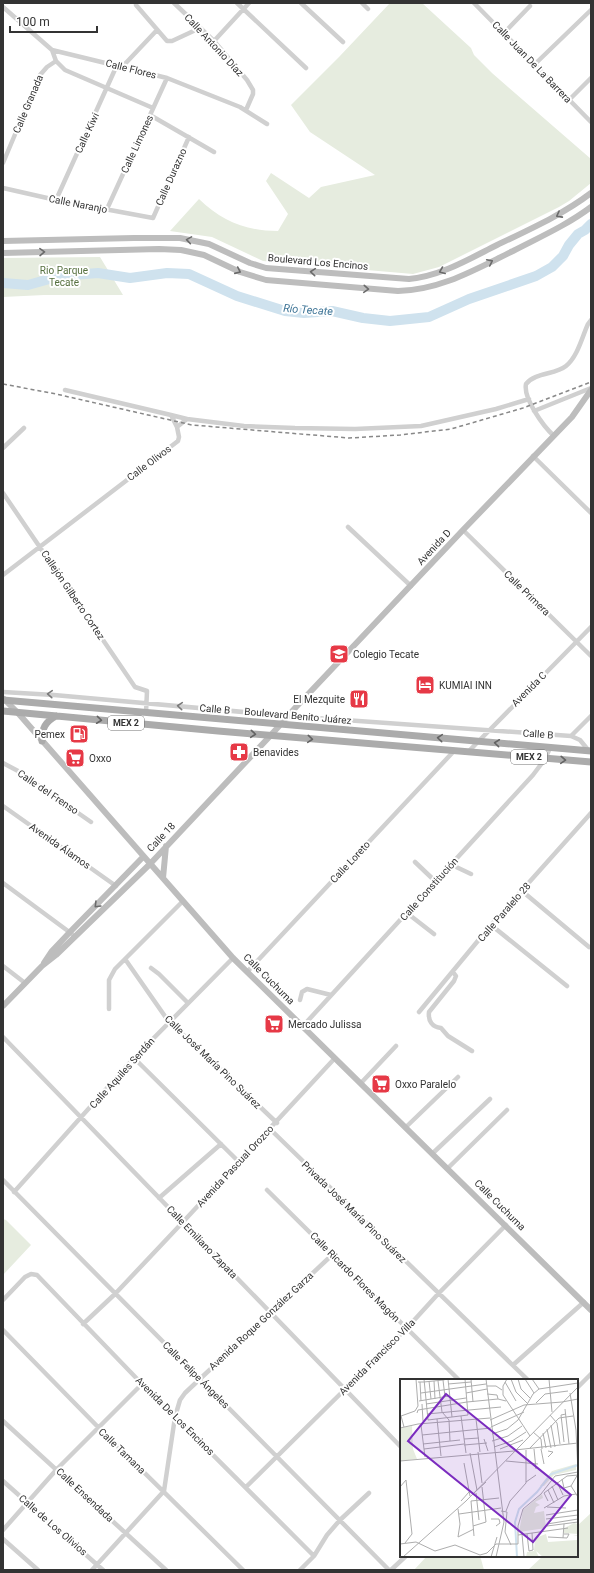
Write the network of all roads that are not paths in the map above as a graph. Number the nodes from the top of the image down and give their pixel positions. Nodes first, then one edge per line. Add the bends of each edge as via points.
1 (136, 3) edge
2 (174, 3) edge
3 (238, 3) edge
4 (249, 3) edge
5 (301, 3) edge
6 (362, 3) edge
7 (474, 3) edge
8 (530, 6) dead end
9 (3, 7) edge
10 (244, 9) junction
11 (368, 9) dead end
12 (591, 10) edge
13 (200, 28) junction
14 (157, 30) junction
15 (504, 33) junction
16 (214, 41) junction
17 (343, 42) dead end
18 (52, 50) junction
19 (56, 61) junction
20 (535, 64) junction
21 (117, 65) junction
22 (123, 66) junction
23 (306, 68) dead end
24 (167, 78) junction
25 (591, 78) edge
26 (107, 87) junction
27 (569, 100) junction
28 (153, 108) junction
29 (246, 110) junction
30 (150, 115) junction
31 (591, 122) edge
32 (267, 124) dead end
33 (189, 137) junction
34 (214, 152) dead end
35 (3, 163) edge
36 (3, 188) edge
37 (591, 193) edge
38 (56, 200) junction
39 (591, 207) edge
40 (107, 209) junction
41 (153, 218) joint
42 (134, 238) junction
43 (3, 241) edge
44 (135, 250) junction
45 (3, 253) edge
46 (591, 320) edge
47 (591, 389) edge
48 (65, 390) dead end
49 (529, 399) junction
50 (534, 411) junction
51 (171, 415) junction
52 (187, 419) junction
53 (177, 427) junction
54 (24, 428) dead end
55 (554, 436) junction
56 (3, 448) edge
57 (533, 456) junction
58 (3, 493) edge
59 (591, 513) edge
60 (348, 526) dead end
61 (463, 530) junction
62 (40, 546) junction
63 (3, 574) edge
64 (411, 586) junction
65 (591, 627) edge
66 (577, 642) junction
67 (591, 656) edge
68 (3, 692) edge
69 (4, 700) edge
70 (146, 703) junction
71 (3, 711) edge
72 (146, 712) junction
73 (18, 713) junction
74 (56, 716) junction
75 (288, 716) junction
76 (591, 716) edge
77 (281, 724) junction
78 (488, 730) junction
79 (271, 735) junction
80 (571, 736) junction
81 (42, 741) junction
82 (479, 741) junction
83 (550, 748) junction
84 (454, 751) junction
85 (590, 751) edge
86 (468, 752) junction
87 (545, 759) junction
88 (591, 762) edge
89 (3, 763) edge
90 (3, 806) edge
91 (591, 813) edge
92 (91, 822) dead end
93 (166, 846) junction
94 (144, 857) junction
95 (415, 862) dead end
96 (150, 864) junction
97 (452, 865) junction
98 (471, 874) dead end
99 (163, 878) junction
100 (436, 882) junction
101 (3, 883) edge
102 (116, 886) junction
103 (522, 891) junction
104 (182, 901) junction
105 (407, 913) junction
106 (492, 925) junction
107 (70, 932) junction
108 (434, 934) dead end
109 (75, 936) junction
110 (589, 947) dead end
111 (233, 958) junction
112 (125, 959) junction
113 (3, 966) edge
114 (42, 966) junction
115 (151, 968) dead end
116 (247, 972) junction
117 (453, 972) junction
118 (25, 984) junction
119 (567, 986) dead end
120 (332, 995) junction
121 (300, 1000) dead end
122 (188, 1003) junction
123 (3, 1006) edge
124 (109, 1009) dead end
125 (419, 1012) dead end
126 (169, 1022) junction
127 (303, 1026) junction
128 (3, 1037) edge
129 (396, 1046) dead end
130 (472, 1051) dead end
131 (134, 1058) junction
132 (335, 1058) junction
133 (458, 1078) dead end
134 (361, 1083) junction
135 (490, 1099) dead end
136 (507, 1110) dead end
137 (81, 1118) junction
138 (277, 1122) junction
139 (406, 1127) junction
140 (270, 1130) junction
141 (221, 1144) junction
142 (433, 1153) junction
143 (239, 1162) junction
144 (448, 1168) junction
145 (3, 1180) edge
146 (267, 1190) dead end
147 (14, 1192) junction
148 (159, 1198) junction
149 (182, 1223) junction
150 (506, 1225) junction
151 (332, 1254) junction
152 (115, 1294) junction
153 (438, 1294) junction
154 (3, 1300) edge
155 (584, 1302) junction
156 (591, 1310) edge
157 (271, 1312) junction
158 (83, 1324) junction
159 (407, 1328) junction
160 (3, 1330) edge
161 (512, 1365) junction
162 (591, 1374) edge
163 (199, 1379) junction
164 (458, 1379) edge
165 (527, 1379) edge
166 (142, 1384) junction
167 (578, 1387) edge
168 (345, 1389) junction
169 (175, 1417) junction
170 (3, 1421) edge
171 (98, 1427) junction
172 (400, 1446) edge
173 (277, 1457) junction
174 (57, 1469) junction
175 (3, 1481) edge
176 (246, 1487) junction
177 (164, 1491) junction
178 (369, 1493) dead end
179 (28, 1503) junction
180 (340, 1520) junction
181 (3, 1530) edge
182 (126, 1533) junction
183 (3, 1539) edge
184 (314, 1556) junction
185 (405, 1557) edge
186 (97, 1564) junction
187 (34, 1569) edge
188 (92, 1570) edge
189 (103, 1570) edge
190 (166, 1570) edge
191 (243, 1570) edge
192 (300, 1570) edge
193 (390, 1570) edge

1 - 14 street
2 - 13 street, Calle Antonio Díaz
3 - 10 street
4 - 10 street
5 - 17 street
6 - 11 street
7 - 15 street, Calle Juan De La Barrera
8 - 15 street
9 - 18 street, Calle Flores
10 - 16 street
10 - 23 street
12 - 20 street
13 - 14 street via 169,42
13 - 16 street, Calle Antonio Díaz
14 - 22 street
15 - 20 street, Calle Juan De La Barrera
16 - 29 street, Calle Antonio Díaz via 253,90
18 - 19 street
18 - 21 street, Calle Flores
19 - 26 street via 65,70
19 - 35 street, Calle Granada via 40,75
20 - 27 street, Calle Juan De La Barrera
21 - 22 street, Calle Flores
21 - 26 street, Calle Kiwi
22 - 24 street, Calle Flores
24 - 28 street, Calle Limones
24 - 29 street, Calle Flores
25 - 27 street
26 - 28 street
26 - 38 street, Calle Kiwi
27 - 31 street, Calle Juan De La Barrera
28 - 30 street, Calle Limones
29 - 32 street, Calle Flores
30 - 33 street
30 - 40 street, Calle Limones
33 - 34 street
33 - 41 street, Calle Durazno
36 - 38 street, Calle Naranjo
37 -> 42 street, Boulevard Los Encinos via 551,219 450,268 418,278 391,279 266,268 209,244 192,240
38 - 40 street, Calle Naranjo
44 -> 39 street via 159,249 204,254 240,272 266,280 412,291 451,281 560,228
40 - 41 street, Calle Naranjo
42 - 43 street, Boulevard Los Encinos
42 - 44 street
45 -> 44 street
46 - 49 street via 567,366 534,378 526,384
47 - 50 street
47 - 55 street, Avenida D via 575,413
48 - 51 street
49 - 50 street
49 - 52 street via 430,425 355,429 244,426
50 - 55 street via 543,426
51 - 52 street
51 - 53 street
52 - 53 street
53 - 62 street, Calle Olivos via 178,441
54 - 56 street
55 - 57 street, Avenida D
57 - 59 street
57 - 61 street, Avenida D
58 - 62 street, Callejón Gilberto Cortez
60 - 64 street
61 - 64 street, Avenida D
61 - 66 street, Calle Primera
62 - 63 street, Calle Olivos
62 - 70 street, Callejón Gilberto Cortez via 136,687 147,691
64 - 75 street, Avenida D
65 - 66 street, Avenida C
66 - 67 street, Calle Primera
66 - 78 street, Avenida C
70 -> 68 street, Calle B
69 - 72 main road, Boulevard Benito Juárez / MEX 2
69 - 73 street, Calle Cuchuma
70 - 72 street
75 -> 70 street, Calle B
71 - 73 main road, MEX 2
72 - 77 main road, Boulevard Benito Juárez / MEX 2
73 - 74 main road, MEX 2
73 - 81 street, Calle Cuchuma
74 -> 79 main road, MEX 2
74 - 81 main road via 48,720 44,726
75 - 77 street, Calle 18
75 - 78 street, Calle B
76 - 80 street
77 - 79 street, Calle 18
82 -> 77 main road, Boulevard Benito Juárez / MEX 2
78 - 80 street, Calle B
78 - 82 street, Avenida C
79 -> 84 main road, MEX 2
79 - 93 street, Calle 18
80 - 85 street via 580,740
81 - 94 street, Calle Cuchuma
83 -> 82 main road, Boulevard Benito Juárez / MEX 2
82 - 86 street, Avenida C
83 - 85 main road, Boulevard Benito Juárez / MEX 2
83 - 87 street, Calle Constitución
84 - 86 main road, MEX 2
84 - 116 street, Calle Loreto
86 - 87 main road, MEX 2
87 -> 88 main road, MEX 2
87 - 97 street, Calle Constitución
89 - 92 street, Calle del Frenso via 18,770
90 - 102 street, Avenida Álamos
91 - 103 street, Calle Paralelo 28
93 - 96 street, Calle 18
93 - 99 street
94 - 96 street, Calle Cuchuma
94 - 102 street, Calle 18
95 - 100 street
96 - 99 street, Calle Cuchuma
96 - 109 street, Calle 18
97 - 98 street
97 - 100 street, Calle Constitución
99 - 104 street, Calle Cuchuma
100 - 105 street, Calle Constitución
101 - 107 street
102 -> 107 street, Calle 18
103 - 106 street, Calle Paralelo 28
103 - 110 street
104 - 111 street, Calle Cuchuma
104 - 112 street
105 - 108 street
105 - 120 street, Calle Constitución
106 - 117 street, Calle Paralelo 28
106 - 119 street
107 - 109 street
107 - 114 street, Calle 18
109 - 114 street, Calle 18
111 - 116 street, Calle Cuchuma
111 - 122 street, Calle Aquiles Serdán
112 - 124 street via 109,980
112 - 126 street, Calle José María Pino Suárez
113 - 118 street
114 - 118 street, Calle 18
115 - 122 street
116 - 127 street, Calle Cuchuma
117 - 125 street, Calle Paralelo 28
117 - 130 street via 456,976 454,981 429,1012 429,1017 435,1027 441,1028 448,1036
118 - 123 street, Calle 18
120 - 121 street via 307,989 302,992
120 - 127 street, Calle Constitución
122 - 126 street, Calle Aquiles Serdán
126 - 131 street, Calle Aquiles Serdán
126 - 138 street, Calle José María Pino Suárez
127 - 132 street, Calle Cuchuma
128 - 137 street, Calle Emiliano Zapata
129 - 134 street
131 - 137 street, Calle Aquiles Serdán
131 - 141 street
132 - 134 street, Calle Cuchuma
132 - 138 street, Avenida Pascual Orozco
133 - 139 street
134 - 139 street, Calle Cuchuma
135 - 142 street
136 - 144 street
137 - 147 street, Calle Aquiles Serdán
137 - 148 street, Calle Emiliano Zapata
138 - 140 street, Avenida Pascual Orozco
139 - 142 street, Calle Cuchuma
140 - 143 street, Avenida Pascual Orozco
140 - 153 street, Privada José María Pino Suárez
141 - 143 street
141 - 148 street
142 - 144 street, Calle Cuchuma
143 - 149 street, Avenida Pascual Orozco
144 - 150 street, Calle Cuchuma
145 - 147 street, Calle Felipe Ángeles
146 - 151 street, Calle Ricardo Flores Magón
147 - 152 street, Calle Felipe Ángeles
148 - 149 street, Calle Emiliano Zapata
149 - 152 street, Avenida Pascual Orozco
149 - 157 street, Calle Emiliano Zapata
150 - 153 street, Avenida Francisco Villa
150 - 155 street, Calle Cuchuma
151 - 157 street, Avenida Roque González Garza
151 - 159 street, Calle Ricardo Flores Magón
152 - 158 street, Avenida Pascual Orozco
152 - 163 street, Calle Felipe Ángeles
153 - 159 street, Avenida Francisco Villa
153 - 161 street
154 - 158 street, Avenida De Los Encinos via 25,1277 36,1275
155 - 156 street, Calle Cuchuma
155 - 161 street
157 - 163 street, Avenida Roque González Garza
157 - 168 street, Calle Emiliano Zapata
158 - 166 street, Avenida De Los Encinos
159 - 164 street, Calle Ricardo Flores Magón
159 - 168 street, Avenida Francisco Villa
160 - 171 street, Calle Tamana
161 - 165 street
162 - 167 street
163 - 169 street, Avenida Roque González Garza via 180,1400
163 - 173 street, Calle Felipe Ángeles
166 - 169 street, Avenida De Los Encinos
166 - 171 street
168 - 172 street, Calle Emiliano Zapata
168 - 173 street, Avenida Francisco Villa
169 - 176 street, Avenida De Los Encinos
169 - 177 street, Avenida Roque González Garza
170 - 174 street, Calle Ensendada
171 - 174 street
171 - 177 street, Calle Tamana
173 - 176 street, Avenida Francisco Villa
173 - 180 street, Calle Felipe Ángeles
174 - 179 street
174 - 182 street, Calle Ensendada
175 - 179 street, Calle de Los Olivios
176 - 184 street, Avenida De Los Encinos
177 - 182 street
177 - 191 street, Calle Tamana
178 - 180 street
179 - 181 street
179 - 186 street, Calle de Los Olivios
180 - 184 street
180 - 193 street, Calle Felipe Ángeles
182 - 186 street
182 - 190 street, Calle Ensendada
183 - 187 street
184 - 192 street
185 - 193 street
186 - 188 street
186 - 189 street, Calle de Los Olivios

